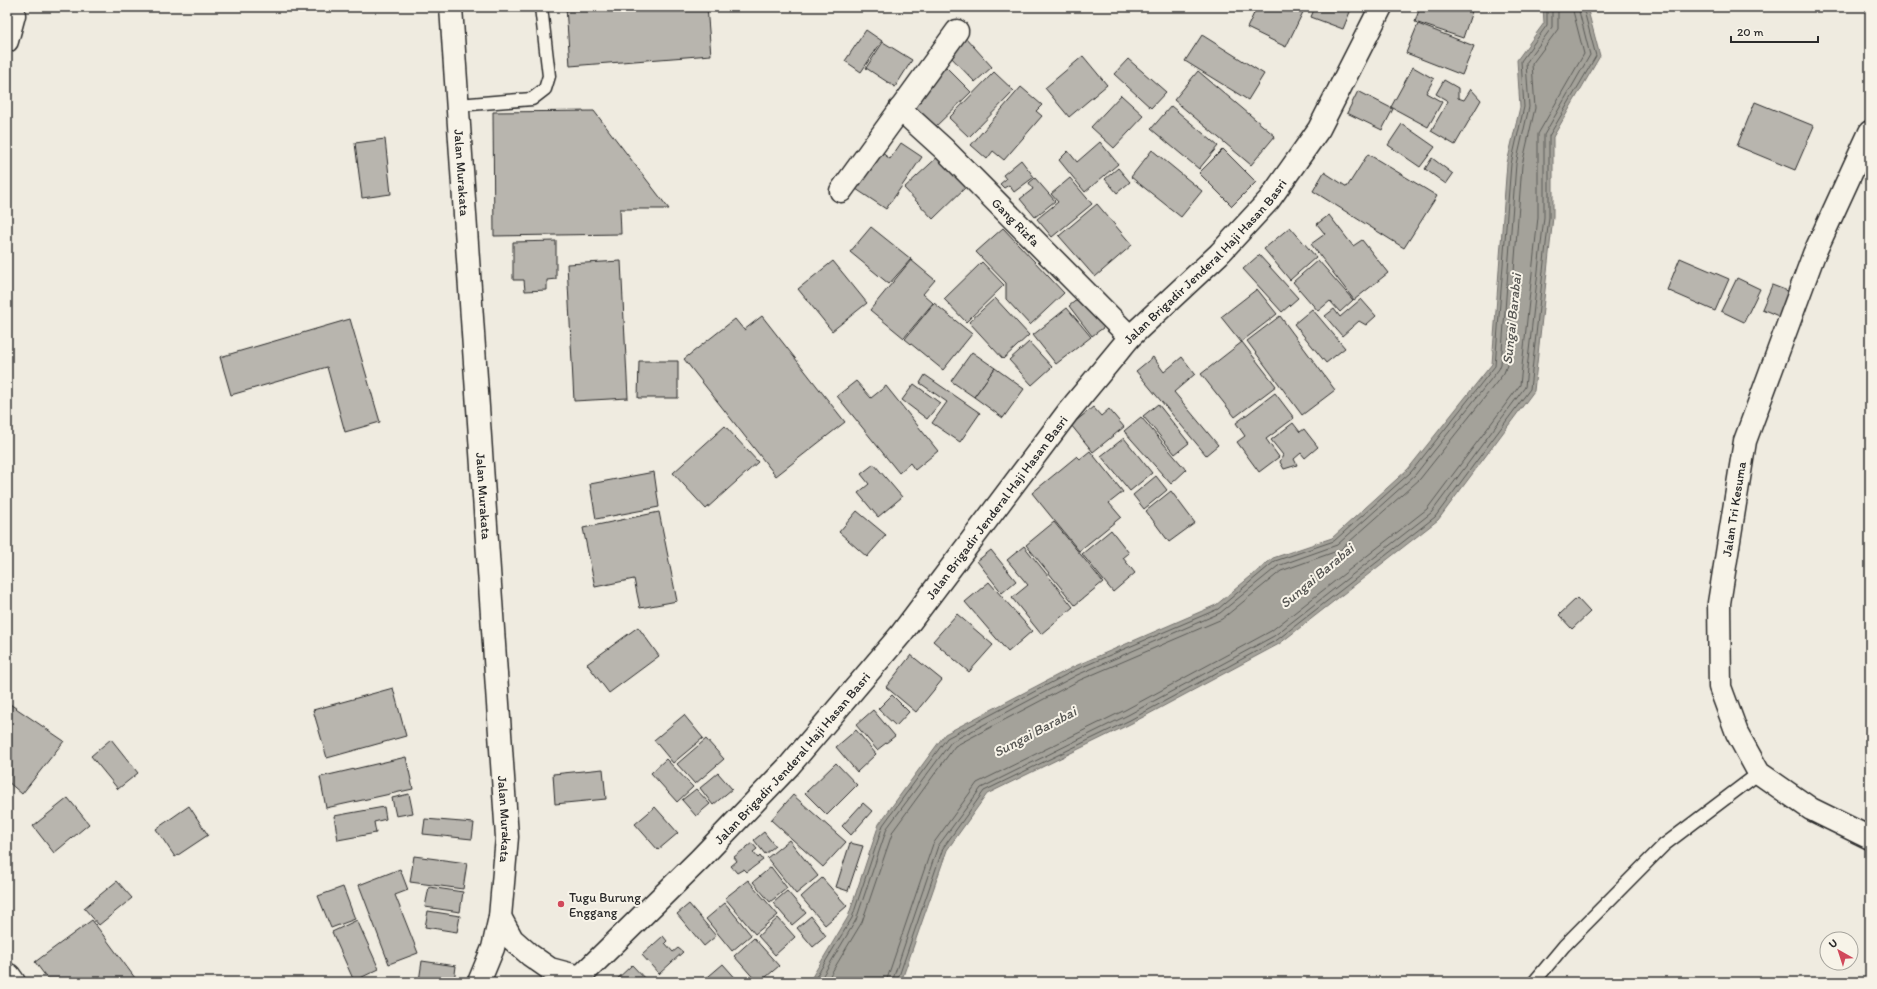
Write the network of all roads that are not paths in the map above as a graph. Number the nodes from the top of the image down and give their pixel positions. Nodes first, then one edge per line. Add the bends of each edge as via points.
1 (13, 7) edge
2 (451, 7) edge
3 (541, 7) edge
4 (1381, 7) edge
5 (957, 31) dead end
6 (7, 41) edge
7 (458, 105) junction
8 (900, 108) junction
9 (1870, 132) edge
10 (841, 191) dead end
11 (1130, 337) junction
12 (1758, 773) junction
13 (1870, 838) edge
14 (500, 917) junction
15 (577, 980) edge
16 (479, 982) edge
17 (1534, 982) edge

1 - 6 main road via 14,15
2 - 7 main road, Jalan Murakata
3 - 7 lane via 549,76 545,89 532,98
4 - 11 main road, Jalan Brigadir Jenderal Haji Hasan Basri via 1319,129 1269,200 1219,254
5 - 8 main road
7 - 14 main road, Jalan Murakata via 507,837
8 - 10 main road
8 - 11 main road, Gang Rizfa
9 - 12 main road, Jalan Tri Kesuma via 1814,254 1745,441 1719,603 1720,687 1737,732
11 - 15 main road, Jalan Brigadir Jenderal Haji Hasan Basri via 1068,412 902,634 789,766 700,859
12 - 13 main road, Jalan Tri Kesuma via 1811,809
12 - 17 lane via 1664,844 1564,946
14 - 15 main road via 512,939 530,955 550,969
14 - 16 main road, Jalan Murakata via 493,948

